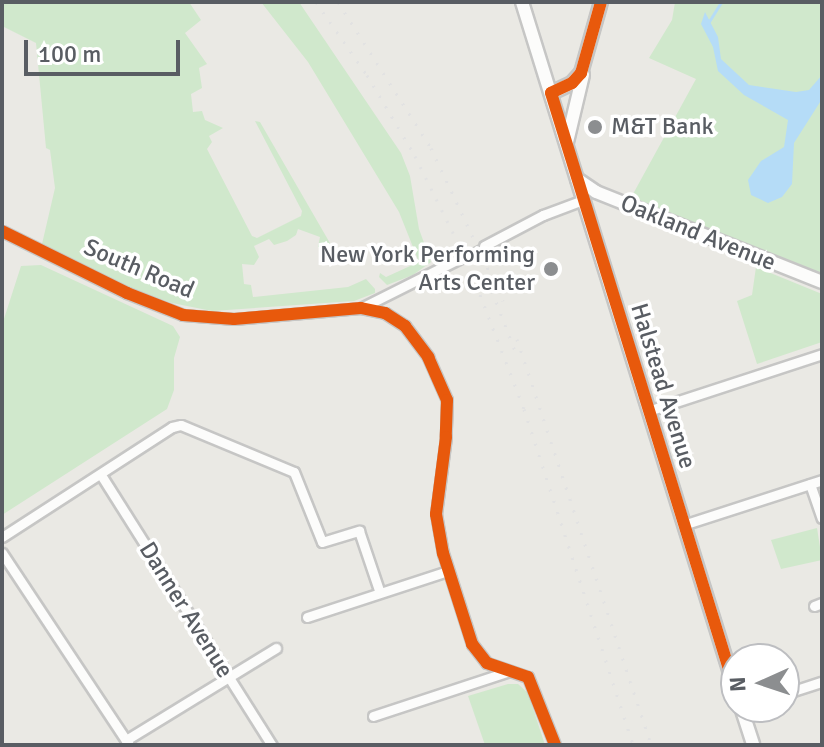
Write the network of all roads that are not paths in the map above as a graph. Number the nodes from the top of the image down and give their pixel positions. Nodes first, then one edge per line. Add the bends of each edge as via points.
1 (522, 2) edge
2 (601, 2) edge
3 (586, 63) junction
4 (551, 93) junction
5 (566, 146) junction
6 (577, 179) junction
7 (583, 200) junction
8 (2, 231) edge
9 (484, 246) tunnel mouth
10 (461, 258) tunnel mouth
11 (822, 282) edge
12 (361, 308) junction
13 (822, 354) edge
14 (648, 411) junction
15 (101, 475) junction
16 (822, 480) edge
17 (810, 484) junction
18 (822, 518) edge
19 (683, 525) junction
20 (2, 537) edge
21 (2, 553) edge
22 (448, 571) junction
23 (380, 593) junction
24 (307, 617) dead end
25 (720, 643) edge
26 (276, 648) dead end
27 (513, 670) junction
28 (228, 678) junction
29 (822, 682) edge
30 (800, 689) edge
31 (373, 716) dead end
32 (747, 723) edge
33 (127, 742) edge
34 (272, 745) edge
35 (555, 745) edge
36 (753, 745) edge

1 - 4 street, Halstead Avenue
2 - 3 street
3 - 4 street via 575,80
3 - 5 street
4 - 5 street, Halstead Avenue
5 - 6 street, Halstead Avenue
6 - 7 street, Halstead Avenue
6 - 11 street, Oakland Avenue via 608,197
7 - 9 street
7 - 14 street, Halstead Avenue
8 - 12 street, South Road via 183,315 234,319
10 - 12 street
12 - 22 street via 385,313 405,326 428,357 447,400 436,514
13 - 14 street
14 - 19 street, Halstead Avenue
15 - 20 street
15 - 23 street via 177,425 294,472 322,542 359,531
15 - 28 street, Danner Avenue
16 - 17 street
17 - 18 street
17 - 19 street
19 - 25 street, Halstead Avenue
21 - 33 street
22 - 23 street
22 - 27 street via 476,652 487,663
23 - 24 street
26 - 28 street
27 - 31 street
27 - 35 street via 534,685
28 - 33 street
28 - 34 street, Danner Avenue
29 - 30 street
32 - 36 street

